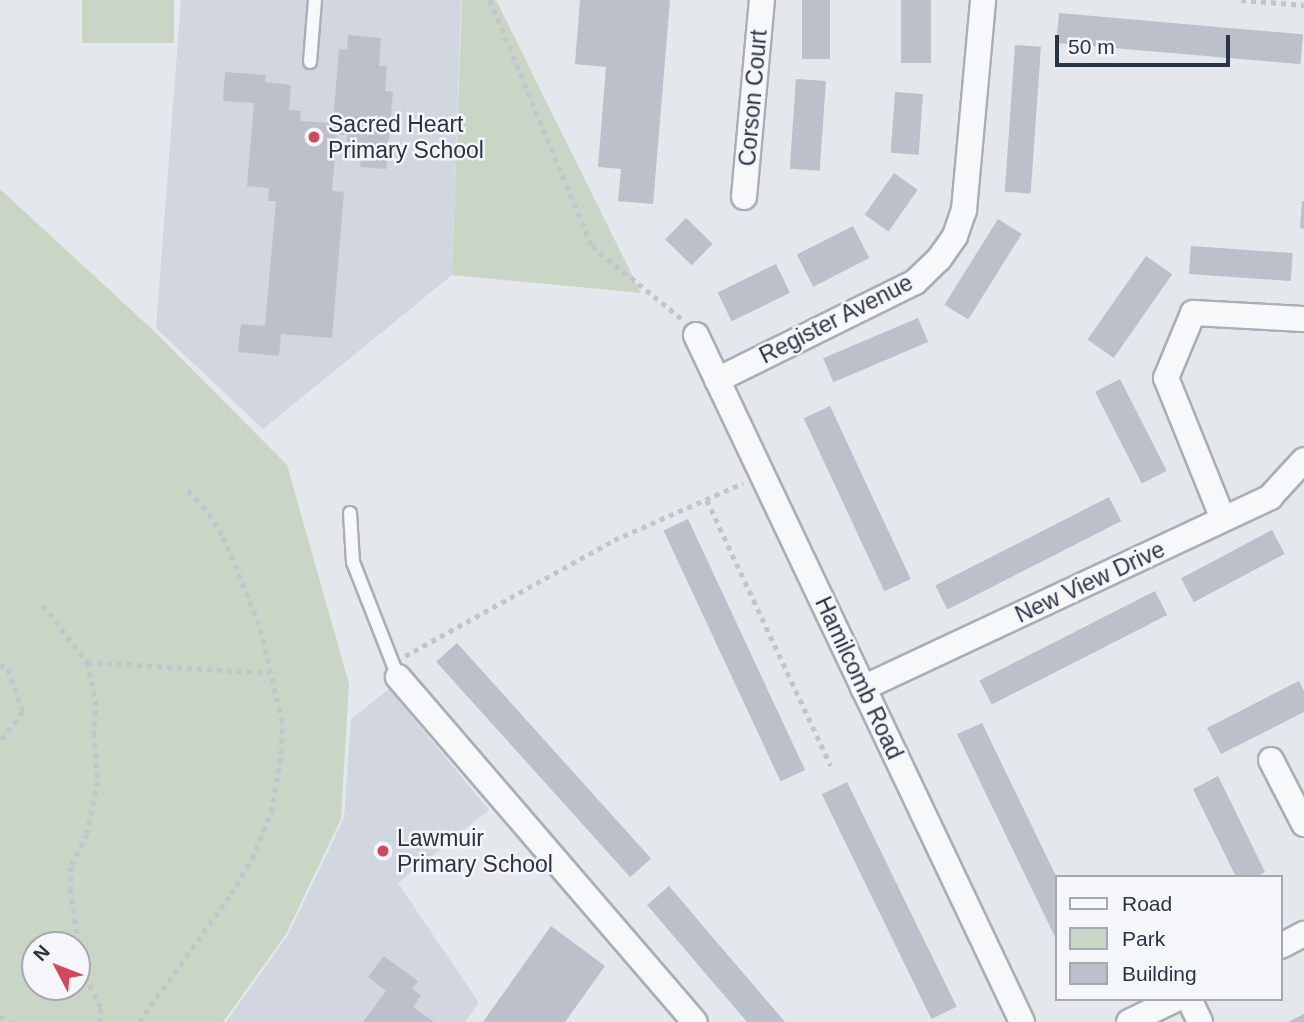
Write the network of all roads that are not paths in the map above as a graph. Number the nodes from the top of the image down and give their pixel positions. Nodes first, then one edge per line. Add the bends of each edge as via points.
1 (315, 0) edge
2 (762, 0) edge
3 (983, 0) edge
4 (310, 62) dead end
5 (744, 197) dead end
6 (1304, 319) edge
7 (696, 335) road end
8 (717, 380) junction
9 (1304, 460) edge
10 (350, 513) dead end
11 (1223, 519) junction
12 (398, 677) joint
13 (863, 688) junction
14 (1270, 760) dead end
15 (1304, 824) edge
16 (1304, 934) edge
17 (1283, 945) edge
18 (1172, 1001) edge
19 (1190, 1001) edge
20 (695, 1022) edge
21 (1022, 1022) edge
22 (1129, 1022) edge
23 (1200, 1022) edge

1 - 4 lane
2 - 5 street, Corson Court
3 - 8 street, Register Avenue via 964,210 955,236 939,259 915,282
6 - 11 street via 1193,313 1170,367 1166,378
7 - 8 street, Hamilcomb Road
8 - 13 street, Hamilcomb Road
9 - 11 street, New View Drive via 1270,497
10 - 12 lane via 353,562
11 - 13 street, New View Drive
12 - 20 street
13 - 21 street, Hamilcomb Road
14 - 15 street
16 - 17 street
18 - 22 street
19 - 23 street

